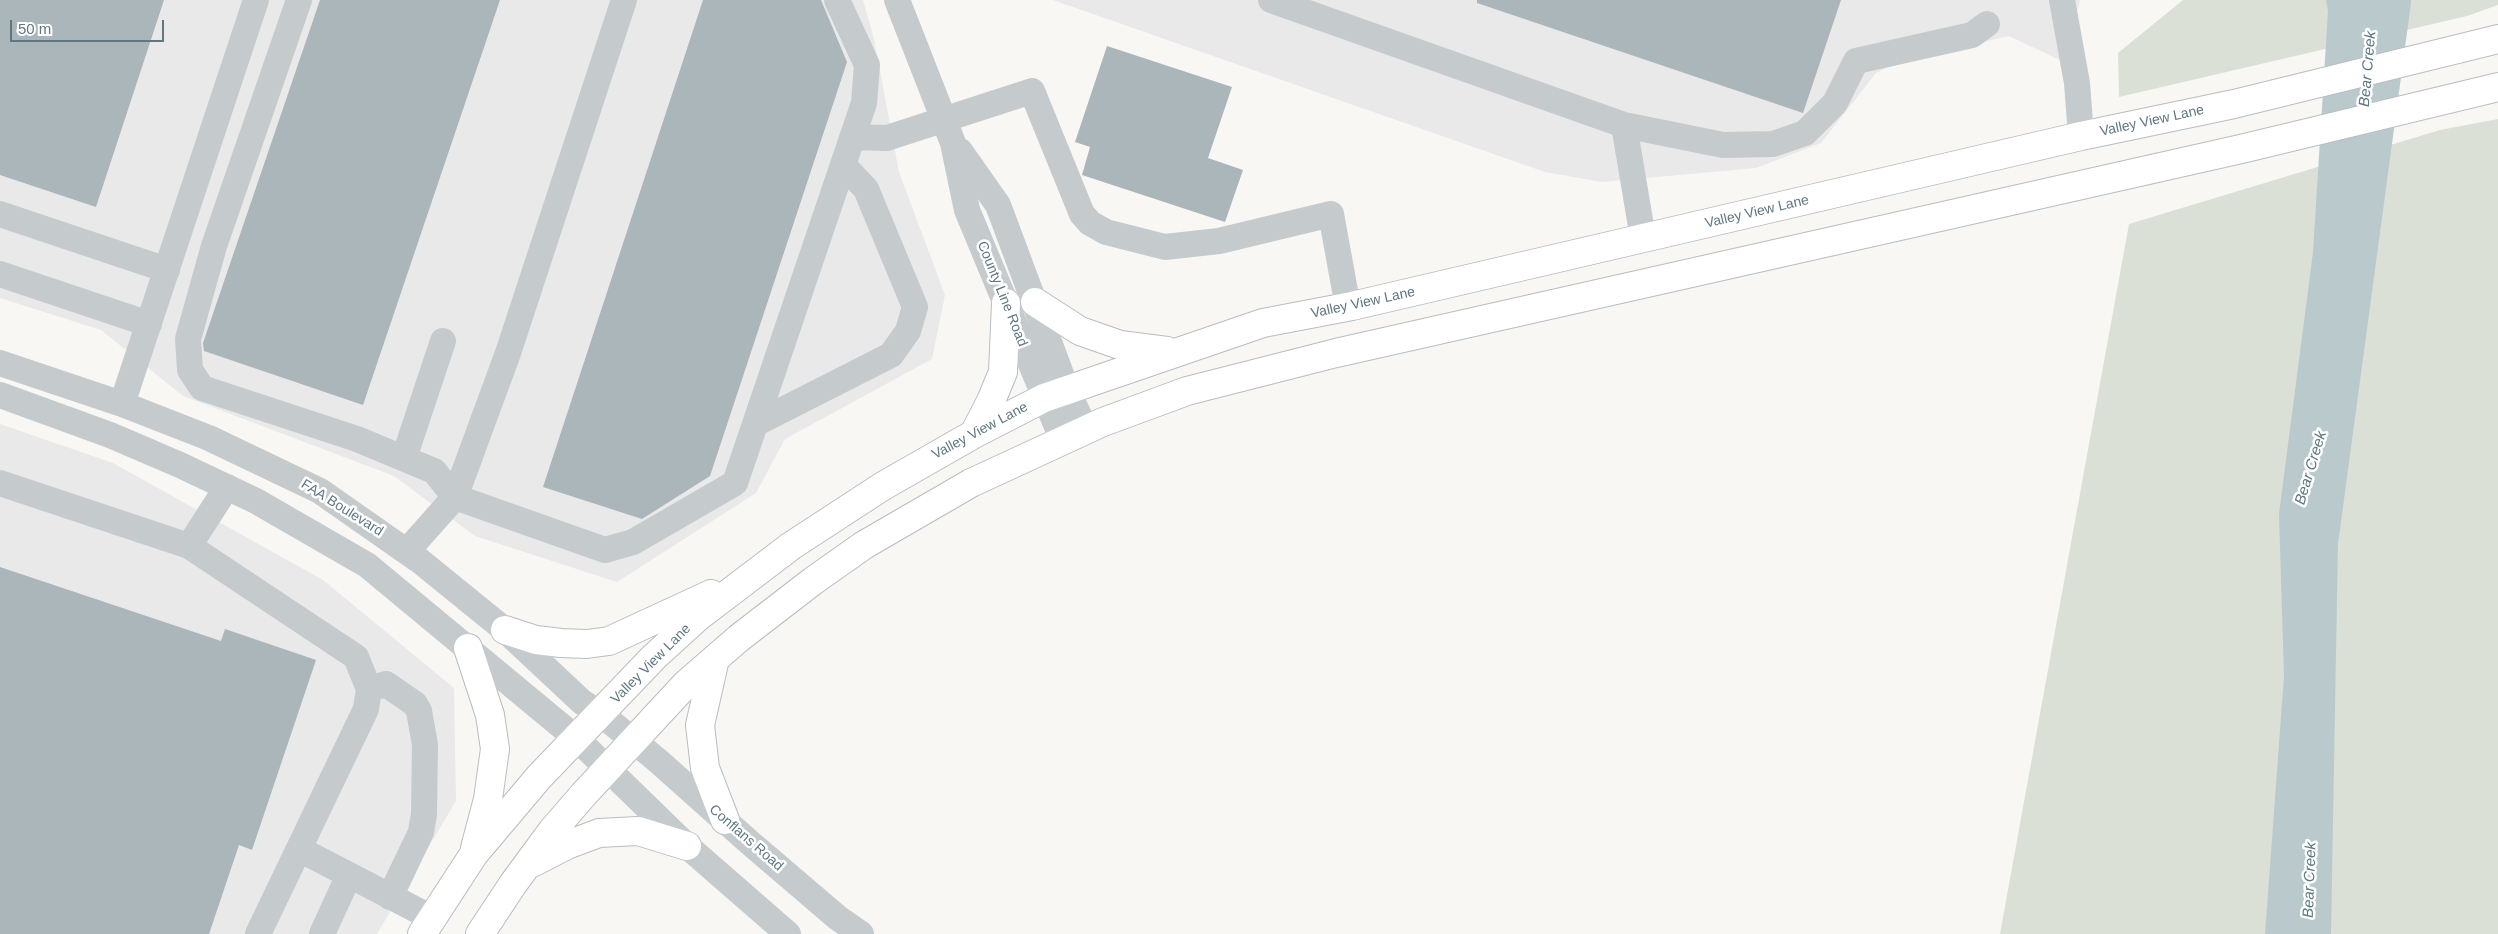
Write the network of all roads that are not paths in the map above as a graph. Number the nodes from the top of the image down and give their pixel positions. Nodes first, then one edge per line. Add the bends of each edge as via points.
1 (256, 0) edge
2 (299, 0) edge
3 (624, 0) edge
4 (837, 0) edge
5 (897, 0) edge
6 (1271, 0) edge
7 (2062, 0) edge
8 (1987, 24) dead end
9 (2498, 39) edge
10 (2498, 87) edge
11 (1624, 125) junction
12 (949, 131) junction
13 (2081, 136) junction
14 (853, 137) junction
15 (843, 165) junction
16 (0, 214) edge
17 (1643, 238) junction
18 (167, 270) junction
19 (0, 274) edge
20 (1656, 280) junction
21 (1035, 302) junction
22 (1006, 303) junction
23 (1348, 307) junction
24 (149, 324) junction
25 (443, 341) dead end
26 (1174, 352) junction
27 (0, 363) edge
28 (1056, 394) junction
29 (0, 395) edge
30 (122, 404) junction
31 (754, 424) junction
32 (974, 434) junction
33 (1074, 435) junction
34 (404, 458) junction
35 (0, 483) edge
36 (226, 487) junction
37 (455, 497) junction
38 (189, 546) junction
39 (407, 551) junction
40 (749, 577) junction
41 (505, 630) junction
42 (468, 648) junction
43 (715, 659) junction
44 (370, 689) junction
45 (602, 714) junction
46 (577, 739) junction
47 (633, 740) junction
48 (606, 769) junction
49 (725, 820) junction
50 (687, 846) junction
51 (299, 849) junction
52 (474, 854) junction
53 (526, 866) junction
54 (349, 876) junction
55 (390, 896) junction
56 (427, 926) edge
57 (258, 934) edge
58 (322, 934) edge
59 (480, 934) edge
60 (788, 934) edge
61 (861, 934) edge

1 - 18 street
2 - 34 street via 214,246 188,339 190,370 202,388 357,439
3 - 37 street via 508,353
4 - 14 street via 867,65 864,103
5 - 12 street, County Line Road
6 - 11 street
7 - 13 street via 2077,83
8 - 11 street via 1972,35 1856,62 1835,103 1805,133 1773,144 1723,145
9 - 13 main road, Valley View Lane via 2234,104
10 - 20 main road via 2241,149
11 - 17 street
12 - 14 street via 886,138
12 - 21 street, County Line Road via 998,204
12 - 22 street, County Line Road via 967,210
12 - 23 street via 1032,91 1082,214 1106,232 1164,247 1219,242 1331,214
13 - 17 main road, Valley View Lane
14 - 15 street
15 - 31 street
15 - 31 street via 866,189 915,308 908,331 891,355
16 - 18 street
17 - 20 main road
17 - 23 main road, Valley View Lane
18 - 24 street
19 - 24 street
20 - 33 main road via 1254,373 1187,391
21 - 26 main road via 1080,332 1120,345
21 - 28 street, County Line Road
22 - 28 street, County Line Road
22 - 32 main road via 1003,372
23 - 26 main road, Valley View Lane via 1263,323
24 - 30 street
25 - 34 street
26 - 28 main road, Valley View Lane
27 - 30 street, FAA Boulevard
28 - 32 main road, Valley View Lane
28 - 33 street, County Line Road
29 - 36 street via 110,435
30 - 39 street, FAA Boulevard via 209,438 320,491
31 - 37 street via 735,483 632,542 605,550
32 - 40 main road, Valley View Lane via 883,486
33 - 43 main road via 971,483 864,545
34 - 37 street via 434,471
35 - 38 street
36 - 38 street
36 - 42 street via 367,566
37 - 39 street
38 - 44 street via 356,658
39 - 41 street, FAA Boulevard
40 - 41 main road via 609,640 587,644 561,643 536,640
40 - 45 main road, Valley View Lane via 654,657
41 - 45 street, FAA Boulevard via 582,702
42 - 46 street
42 - 52 main road via 490,715 496,748 488,799
43 - 47 main road via 686,684
43 - 49 main road via 700,725 705,768
44 - 51 street via 366,708
44 - 55 street via 386,684 415,704 425,745 421,832
45 - 46 main road, Valley View Lane
45 - 47 street, FAA Boulevard
46 - 48 street
46 - 52 main road, Valley View Lane via 539,777
47 - 48 main road
47 - 49 street, Conflans Road
48 - 50 street
48 - 53 main road
49 - 61 street, Conflans Road via 838,918
50 - 53 main road via 638,831 599,833
50 - 60 street
51 - 54 street
51 - 57 street
52 - 56 main road, Valley View Lane
53 - 59 main road
54 - 55 street
54 - 58 street
55 - 56 street

